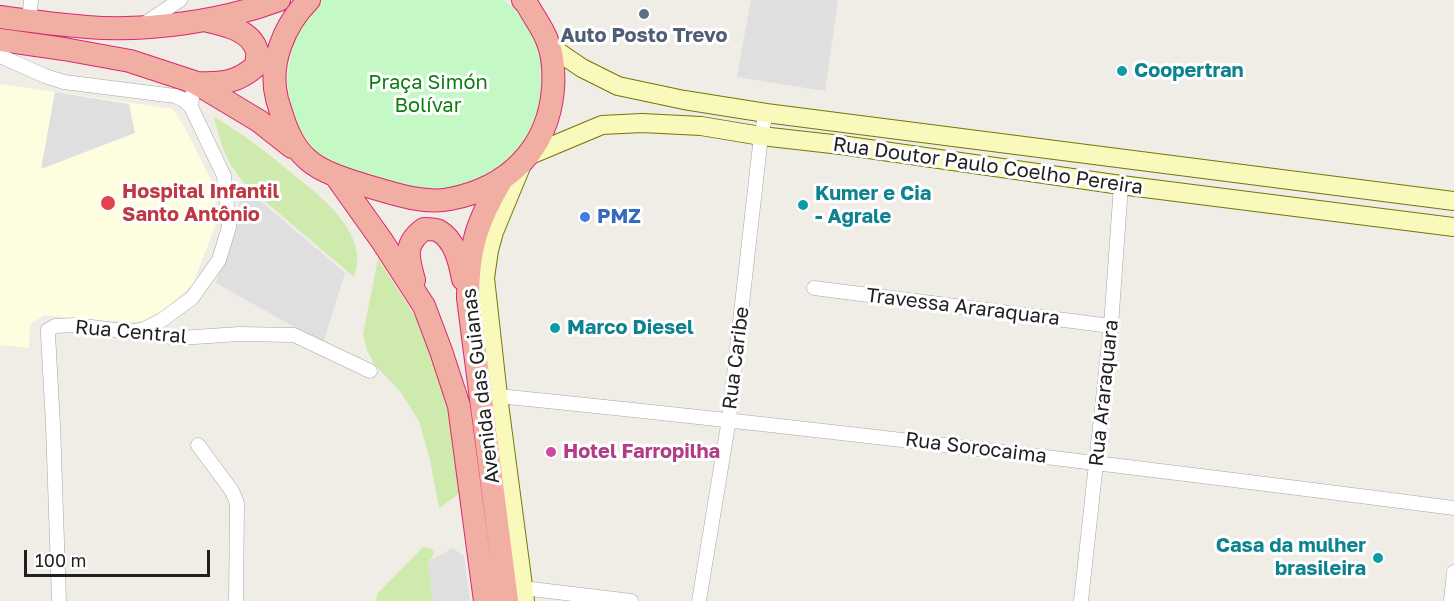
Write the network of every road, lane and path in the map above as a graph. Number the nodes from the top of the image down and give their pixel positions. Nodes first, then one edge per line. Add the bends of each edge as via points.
1 (180, 0) edge
2 (279, 0) edge
3 (309, 0) edge
4 (523, 0) edge
5 (30, 10) edge
6 (0, 17) edge
7 (203, 19) junction
8 (139, 28) junction
9 (0, 40) edge
10 (548, 45) junction
11 (0, 56) edge
12 (194, 82) junction
13 (191, 106) junction
14 (766, 113) junction
15 (761, 136) junction
16 (307, 159) junction
17 (525, 159) junction
18 (334, 175) junction
19 (507, 183) junction
20 (1121, 184) junction
21 (1454, 201) edge
22 (1454, 227) edge
23 (814, 288) dead end
24 (468, 298) junction
25 (424, 306) junction
26 (1111, 326) junction
27 (123, 332) junction
28 (370, 371) dead end
29 (498, 396) junction
30 (729, 419) junction
31 (198, 445) dead end
32 (1096, 462) junction
33 (1454, 508) edge
34 (1454, 572) edge
35 (518, 597) edge
36 (59, 601) edge
37 (236, 601) edge
38 (485, 601) edge
39 (631, 601) edge
40 (699, 601) edge
41 (1081, 601) edge
42 (1451, 601) edge

1 - 8 street
2 - 7 highway
3 - 16 highway via 296,13 278,48 274,88 285,128
4 - 10 highway
5 - 6 highway
5 - 8 highway via 88,27
7 - 8 highway
7 - 12 highway via 236,28 248,38 257,51 256,66 243,77 218,84
9 - 12 highway via 130,61
10 - 14 main road, Rua Doutor Paulo Coelho Pereira via 618,86
10 - 17 highway via 554,76 551,107 541,136
11 - 13 street via 64,82 175,96
12 - 13 street
12 - 16 highway via 259,121
13 - 27 street via 224,176 229,227 219,260 192,298 144,329
14 - 15 street, Rua Caribe
14 - 21 main road, Rua Doutor Paulo Coelho Pereira
15 - 17 main road, Rua Doutor Paulo Coelho Pereira via 701,126 602,125
15 - 20 main road, Rua Doutor Paulo Coelho Pereira
15 - 30 street, Rua Caribe
16 - 18 highway
17 - 19 highway
18 - 19 highway via 408,198 448,200
18 - 25 highway, Avenida das Guianas
19 - 24 highway, Avenida das Guianas via 482,213 468,267
19 - 29 main road, Avenida das Guianas via 485,278
20 - 22 main road, Rua Doutor Paulo Coelho Pereira
20 - 26 street, Rua Araraquara
23 - 26 street, Travessa Araraquara
24 - 25 highway via 449,240 438,230 424,229 415,235 408,248
24 - 35 highway, Avenida das Guianas
25 - 38 highway, Avenida das Guianas via 459,406
26 - 32 street, Rua Araraquara
27 - 28 street, Rua Central via 195,338 294,335
27 - 36 street, Rua Central via 75,325 48,330
29 - 30 street, Rua Sorocaima
29 - 35 main road, Avenida das Guianas
30 - 32 street, Rua Sorocaima
30 - 40 street, Rua Caribe
31 - 37 street via 237,503
32 - 33 street, Rua Sorocaima
32 - 41 street, Rua Araraquara
34 - 42 street
35 - 39 street

